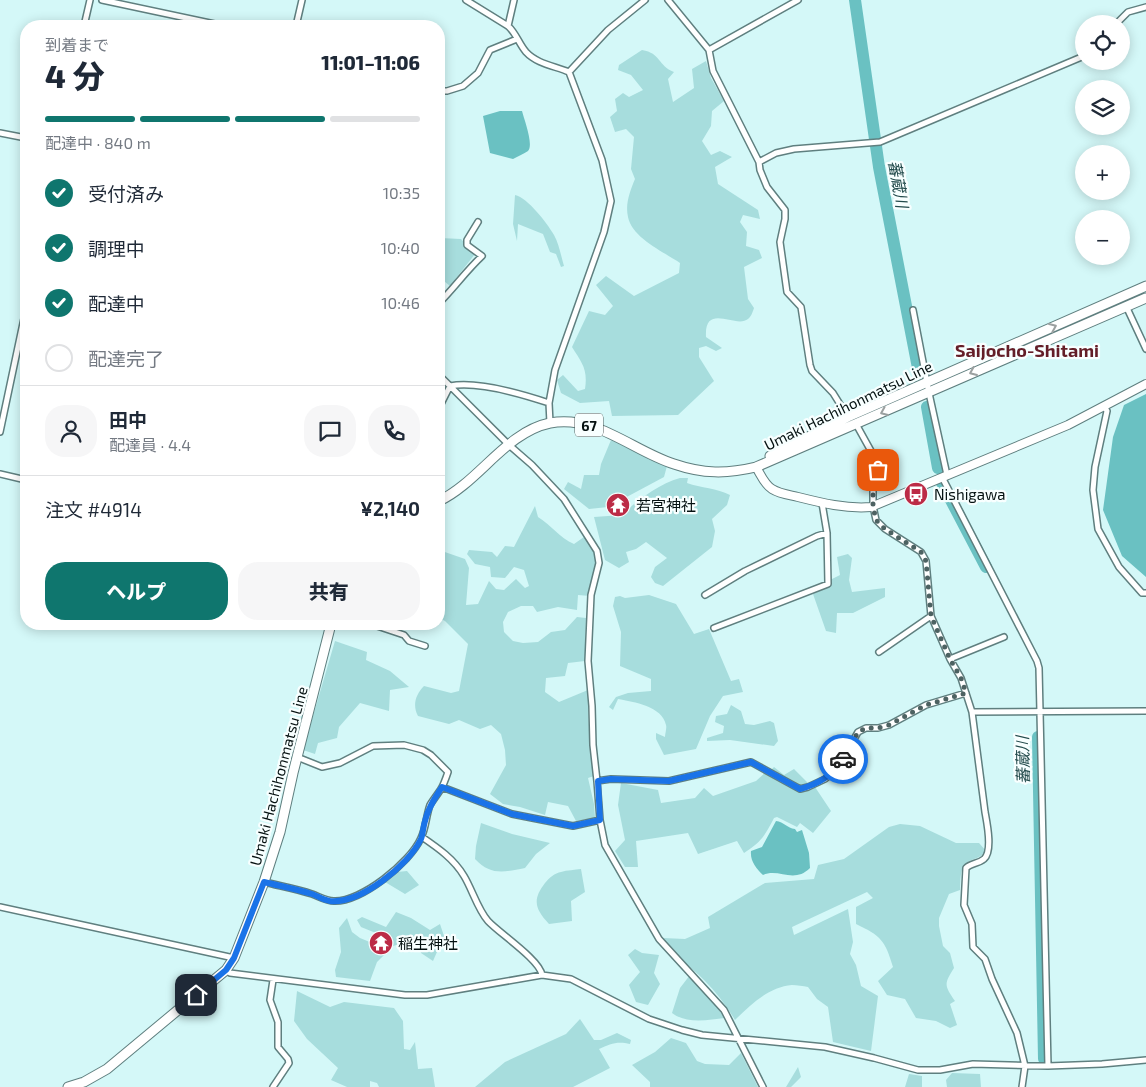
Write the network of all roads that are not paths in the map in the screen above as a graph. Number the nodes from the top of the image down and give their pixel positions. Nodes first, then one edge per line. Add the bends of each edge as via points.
1 (90, 0) edge
2 (102, 0) edge
3 (302, 0) edge
4 (466, 0) edge
5 (514, 0) edge
6 (645, 0) edge
7 (668, 0) edge
8 (798, 0) edge
9 (1146, 7) edge
10 (1125, 15) edge
11 (85, 20) edge
12 (196, 20) edge
13 (297, 20) edge
14 (508, 26) junction
15 (517, 39) junction
16 (709, 50) junction
17 (1075, 60) edge
18 (569, 72) junction
19 (445, 90) edge
20 (0, 132) edge
21 (20, 137) edge
22 (759, 162) junction
23 (478, 222) dead end
24 (1146, 286) edge
25 (445, 297) edge
26 (1146, 298) edge
27 (1126, 306) junction
28 (913, 310) dead end
29 (20, 337) edge
30 (1146, 349) edge
31 (445, 381) edge
32 (928, 381) junction
33 (1146, 384) edge
34 (450, 386) junction
35 (929, 393) junction
36 (445, 396) edge
37 (549, 403) junction
38 (1104, 406) junction
39 (848, 417) junction
40 (550, 423) junction
41 (856, 424) junction
42 (0, 432) edge
43 (509, 445) junction
44 (756, 467) junction
45 (0, 474) edge
46 (945, 476) junction
47 (20, 479) edge
48 (445, 498) edge
49 (822, 503) junction
50 (873, 506) junction
51 (828, 533) junction
52 (1146, 593) edge
53 (705, 595) dead end
54 (931, 616) junction
55 (714, 628) dead end
56 (329, 630) edge
57 (389, 630) edge
58 (1004, 637) dead end
59 (425, 646) dead end
60 (879, 652) dead end
61 (950, 659) junction
62 (966, 693) junction
63 (1038, 711) junction
64 (1146, 711) edge
65 (972, 712) junction
66 (297, 757) junction
67 (598, 781) junction
68 (442, 787) junction
69 (600, 820) junction
70 (422, 837) junction
71 (264, 882) junction
72 (0, 907) edge
73 (234, 958) junction
74 (226, 970) junction
75 (542, 975) junction
76 (273, 980) junction
77 (740, 1039) junction
78 (1146, 1060) edge
79 (1025, 1066) junction
80 (1048, 1066) junction
81 (85, 1085) edge
82 (68, 1087) edge
83 (273, 1087) edge
84 (763, 1087) edge
85 (1022, 1087) edge

1 - 11 street
2 - 12 street
3 - 13 street
4 - 14 street
5 - 14 street
6 - 18 street via 608,30
7 - 16 street
8 - 16 street
9 - 10 street
14 - 15 street
15 - 18 street via 527,53 539,61
15 - 19 street via 490,50 478,73 464,86
16 - 22 street via 713,71
17 - 22 street via 880,142 794,149 776,153
18 - 37 street via 602,160 611,201 604,232 555,370
20 - 21 street
22 - 39 street via 767,187 785,210 780,242 787,292 801,307 812,371 833,392
23 - 25 street via 467,245 482,256
32 -> 24 main road, Umaki Hachihonmatsu Line / 67
26 - 27 main road, Umaki Hachihonmatsu Line / 67
27 - 30 street
27 -> 35 main road, Umaki Hachihonmatsu Line / 67
28 - 32 street
29 - 42 street
31 - 34 street
32 - 35 street
32 - 39 main road, Umaki Hachihonmatsu Line / 67
33 - 38 street
34 - 36 street
34 - 37 street via 460,384 518,393
34 - 43 street
35 -> 41 main road, Umaki Hachihonmatsu Line / 67
35 - 46 street
37 - 40 street
38 - 46 street via 1068,425
38 - 52 street via 1107,411 1093,490 1098,530 1126,576 1142,593
39 - 44 main road, Umaki Hachihonmatsu Line / 67 via 771,455
40 - 43 main road, Umaki Hachihonmatsu Line / 67 via 528,430
40 - 44 main road, Umaki Hachihonmatsu Line / 67 via 591,425 672,464 694,470 733,473
41 - 44 main road, Umaki Hachihonmatsu Line / 67
41 - 50 street via 876,460 878,470
43 - 48 main road, Umaki Hachihonmatsu Line / 67 via 478,474
43 - 67 street via 564,499 597,551 588,661
44 - 49 street via 773,490
45 - 47 street
46 - 50 street
46 - 63 street via 1037,661
49 - 50 street via 860,508
49 - 51 street
50 - 54 street via 876,520 921,552 926,561
51 - 53 street via 745,570
51 - 55 street via 828,584
54 - 60 street
54 - 61 street
56 - 66 main road, Umaki Hachihonmatsu Line
57 - 59 street
58 - 61 street
61 - 62 street
62 - 65 street
62 - 67 street via 926,705 889,725 858,732 838,768 825,779 800,789 751,762 669,781
63 - 64 street
63 - 65 street
63 - 80 street
65 - 79 street via 988,828 988,852 981,862 966,868 964,905 972,924 973,947 985,959 1017,1033
66 - 68 street via 322,767 340,763 373,746 404,745 431,755 446,768 448,772
66 - 71 main road, Umaki Hachihonmatsu Line via 280,832
67 - 69 street
68 - 69 street via 512,814 573,826
68 - 70 street via 431,804
69 - 77 street via 605,845 649,925 670,953 724,1010
70 - 71 street via 407,860 381,882 343,900 327,900
70 - 75 street via 440,849 464,875 486,920 530,958
71 - 73 main road, Umaki Hachihonmatsu Line
72 - 73 street
73 - 74 main road, Umaki Hachihonmatsu Line
74 - 76 street
74 - 81 main road, Umaki Hachihonmatsu Line
75 - 76 street via 427,995
75 - 77 street via 571,979 649,1018 682,1030
76 - 83 street via 270,1000 278,1022 278,1047 289,1063
77 - 79 street via 825,1047 918,1070 973,1064
77 - 84 street
78 - 80 street
79 - 80 street
79 - 85 street
81 - 82 main road, Umaki Hachihonmatsu Line

